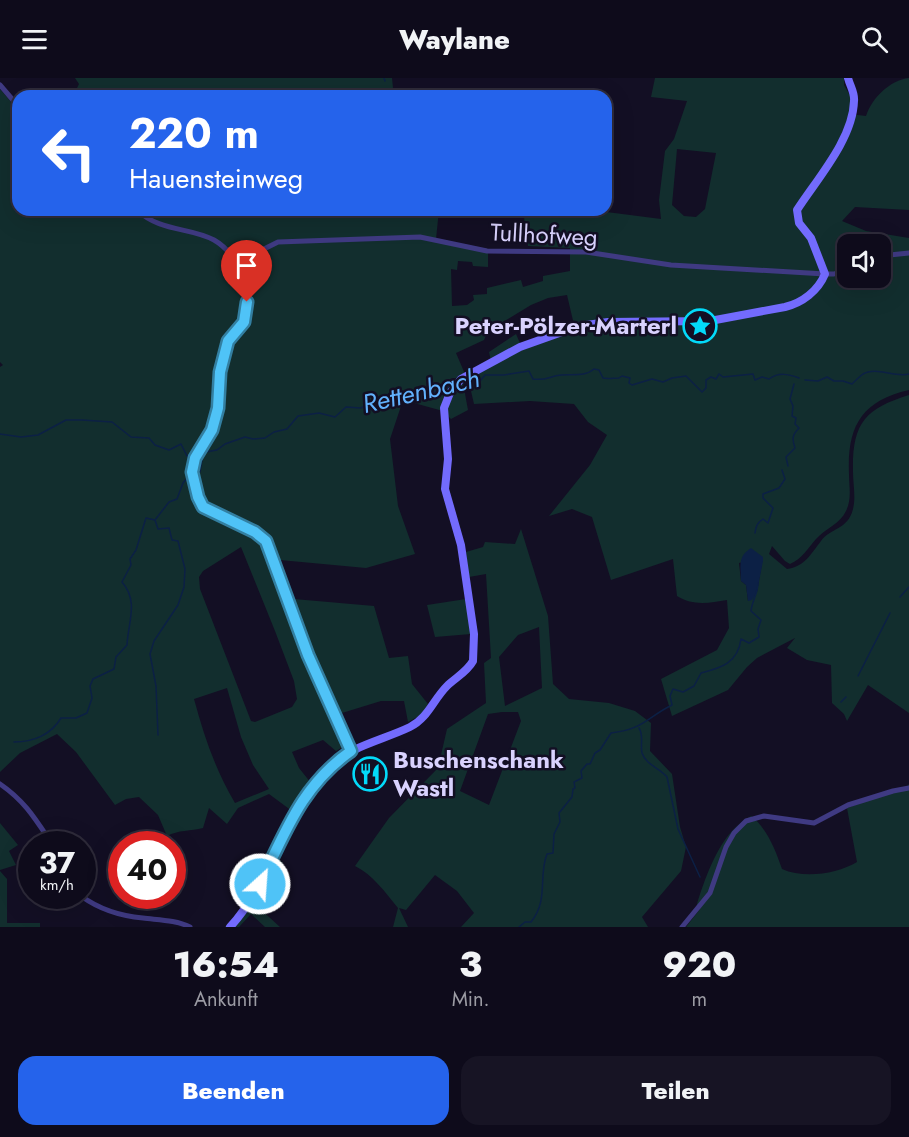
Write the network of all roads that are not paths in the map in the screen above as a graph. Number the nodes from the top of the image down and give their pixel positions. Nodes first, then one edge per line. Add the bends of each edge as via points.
1 (848, 78) edge
2 (0, 85) edge
3 (12, 99) edge
4 (144, 216) edge
5 (909, 253) edge
6 (891, 255) edge
7 (235, 260) junction
8 (249, 260) junction
9 (837, 273) edge
10 (825, 274) junction
11 (244, 275) junction
12 (351, 751) junction
13 (0, 784) edge
14 (909, 788) edge
15 (44, 831) edge
16 (96, 906) edge
17 (190, 927) edge
18 (230, 927) edge
19 (682, 927) edge

1 - 10 street via 854,97 849,123 833,156 797,210 799,223 811,238
2 - 3 street
4 - 7 street via 216,241
5 - 6 street
7 - 8 street
7 - 11 street
8 - 10 street, Tullhofweg via 278,242 420,237 486,251 586,252 671,265
8 - 11 street
9 - 10 street, Tullhofweg
10 - 12 street via 817,288 794,305 710,321 579,326 520,347 459,383 444,408 448,459 445,489 460,545 474,633 473,661 447,685 420,721
11 - 12 street via 247,312 228,341 212,430 195,458 192,472 203,507 266,541 308,655
12 - 18 street via 330,765 310,789 260,884
13 - 15 street via 28,807
14 - 19 street via 848,805 814,823 764,816 746,821 726,847 710,892
16 - 17 street via 123,915

